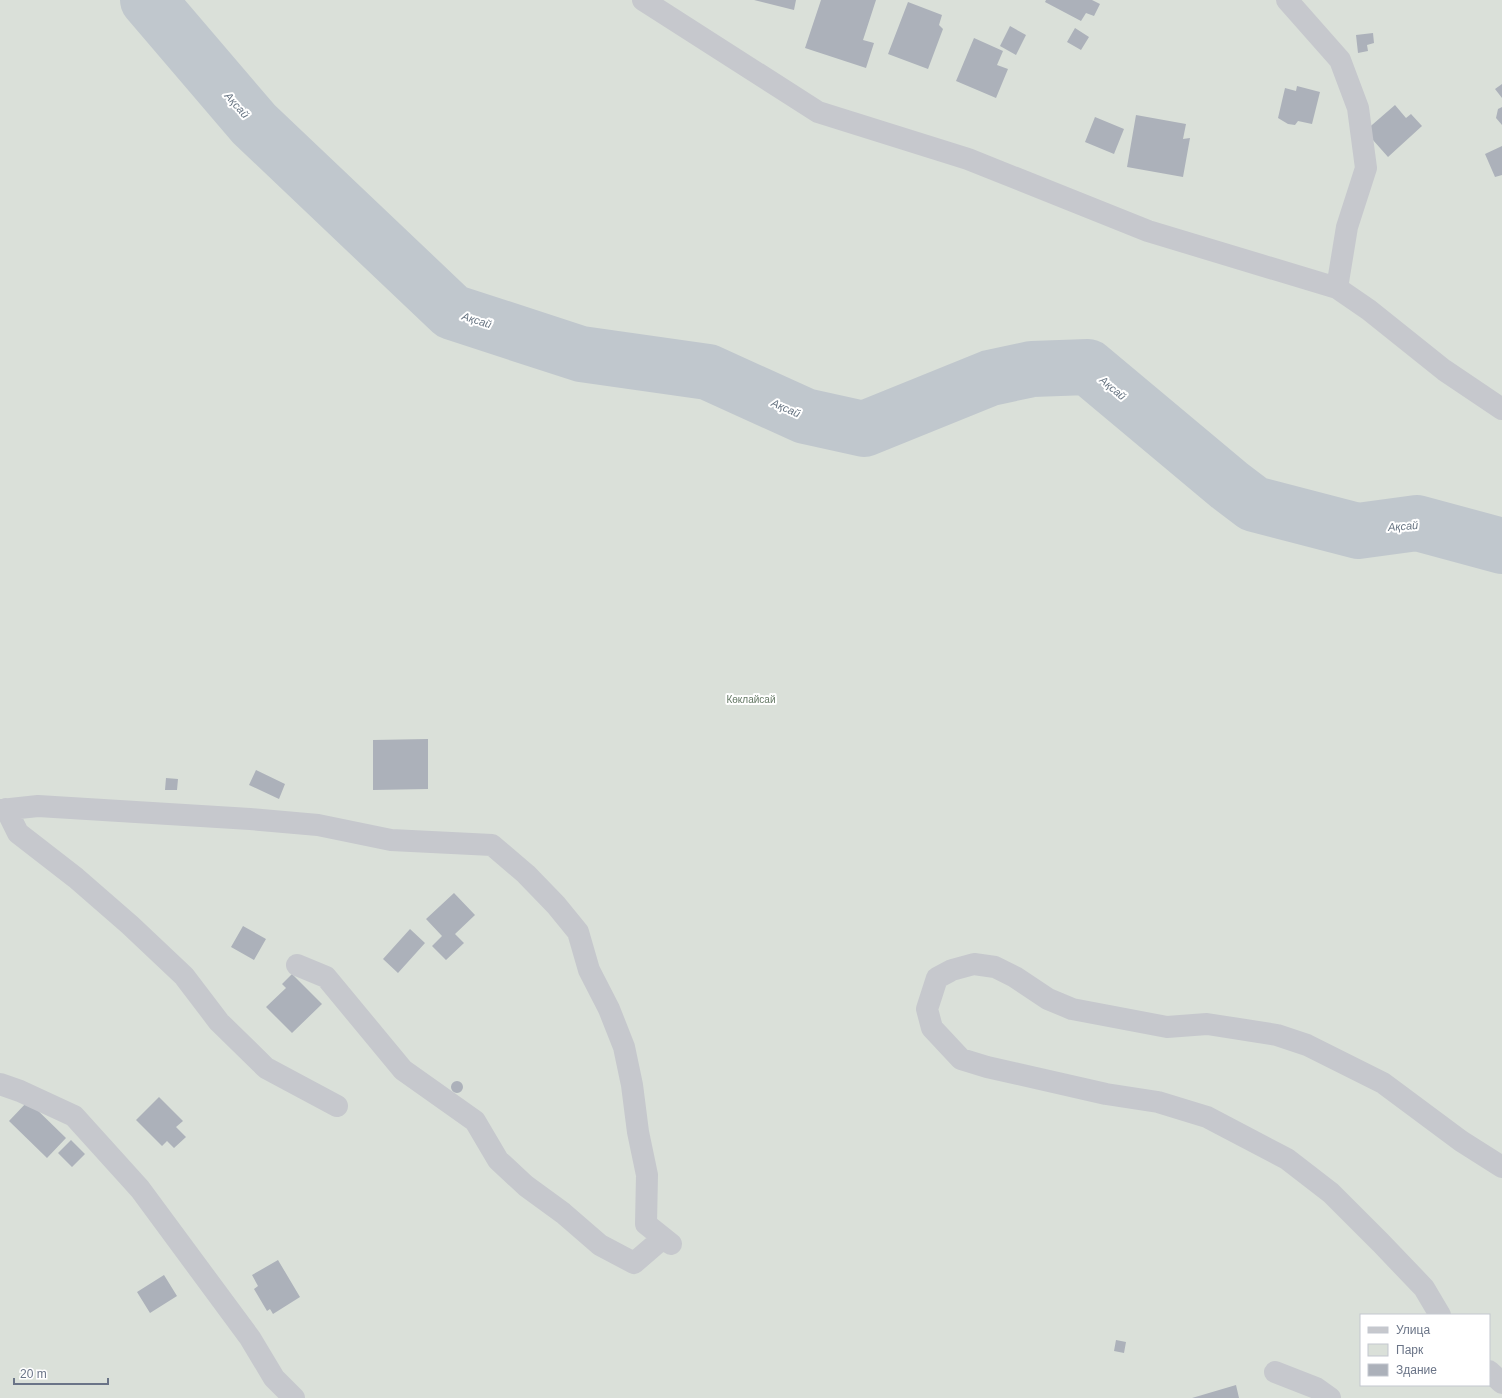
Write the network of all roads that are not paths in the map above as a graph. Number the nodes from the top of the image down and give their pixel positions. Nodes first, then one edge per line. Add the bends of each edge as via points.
1 (643, 0) edge
2 (1287, 0) edge
3 (1337, 288) junction
4 (1502, 409) edge
5 (3, 809) edge
6 (297, 965) dead end
7 (0, 1084) edge
8 (338, 1106) dead end
9 (1502, 1168) edge
10 (1439, 1314) edge
11 (1275, 1372) dead end
12 (1490, 1372) edge
13 (1502, 1383) edge
14 (294, 1398) edge
15 (1330, 1398) edge

1 - 3 street via 818,112 968,159 1148,231
2 - 3 street via 1340,60 1358,108 1366,168 1347,226
3 - 4 street via 1369,310 1444,370
5 - 6 street via 38,806 250,819 318,825 391,840 492,845 526,874 578,932 589,970 609,1009 624,1047 647,1175 646,1224 667,1241 634,1263 600,1245 526,1186 498,1160 475,1121 404,1070 326,977
5 - 8 street via 18,833 76,878 184,976 219,1022 266,1068
7 - 14 street via 74,1116 140,1189 250,1338 274,1378
9 - 10 street via 1382,1083 1307,1045 1277,1035 1235,1027 1207,1024 1167,1027 1072,1009 1048,999 995,967 974,964 952,970 937,978 927,1009 932,1028 961,1059 1106,1094 1158,1102 1207,1117 1287,1159 1331,1193 1381,1243 1424,1288
11 - 15 street via 1316,1388
12 - 13 street

